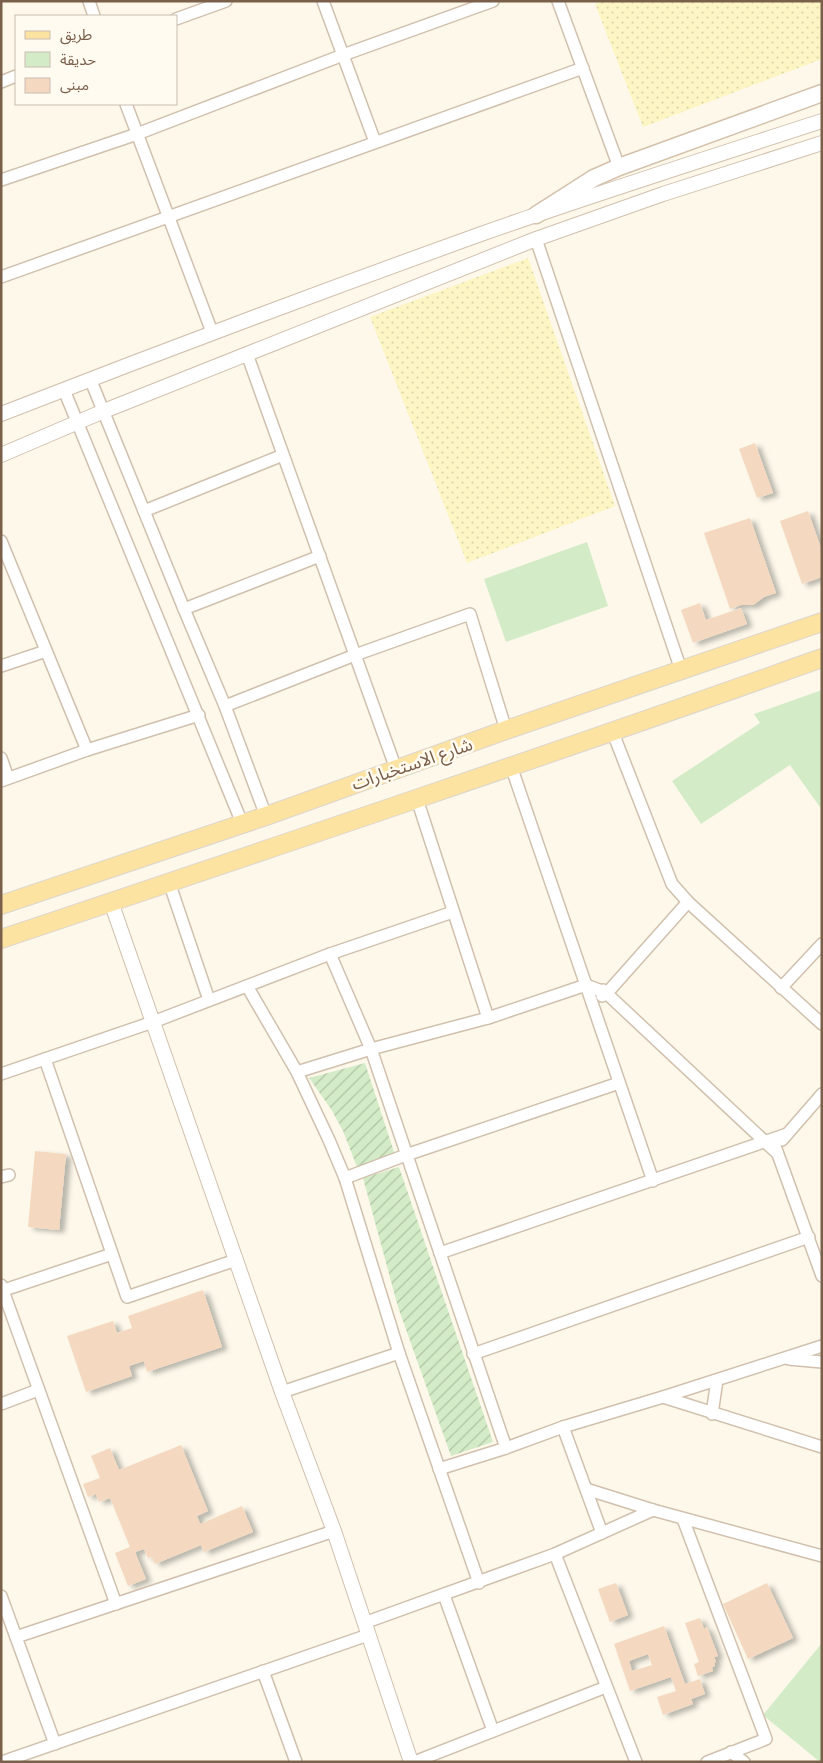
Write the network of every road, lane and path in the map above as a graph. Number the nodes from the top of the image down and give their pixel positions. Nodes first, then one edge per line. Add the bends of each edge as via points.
1 (89, 1) edge
2 (226, 1) edge
3 (323, 1) edge
4 (493, 1) edge
5 (558, 1) edge
6 (94, 15) edge
7 (178, 18) edge
8 (343, 56) junction
9 (583, 68) junction
10 (15, 76) edge
11 (1, 82) edge
12 (822, 93) edge
13 (126, 105) edge
14 (822, 121) edge
15 (137, 134) junction
16 (375, 142) junction
17 (822, 143) edge
18 (619, 167) junction
19 (1, 180) edge
20 (536, 216) junction
21 (169, 217) junction
22 (536, 239) junction
23 (1, 277) edge
24 (212, 332) junction
25 (247, 354) junction
26 (90, 381) junction
27 (64, 390) junction
28 (104, 411) junction
29 (1, 414) edge
30 (78, 422) junction
31 (1, 455) edge
32 (283, 455) junction
33 (144, 511) junction
34 (1, 542) edge
35 (320, 556) junction
36 (184, 609) junction
37 (822, 622) edge
38 (46, 651) junction
39 (355, 655) junction
40 (822, 658) edge
41 (1, 666) edge
42 (681, 670) junction
43 (225, 706) junction
44 (199, 715) junction
45 (506, 730) junction
46 (613, 733) junction
47 (87, 750) junction
48 (1, 758) edge
49 (511, 766) junction
50 (396, 769) junction
51 (5, 779) edge
52 (417, 799) junction
53 (266, 816) junction
54 (242, 823) junction
55 (170, 882) junction
56 (111, 902) junction
57 (688, 902) junction
58 (1, 905) edge
59 (453, 912) junction
60 (1, 939) edge
61 (822, 944) edge
62 (330, 954) junction
63 (581, 970) junction
64 (586, 985) junction
65 (247, 986) junction
66 (781, 988) junction
67 (607, 994) junction
68 (209, 1000) junction
69 (591, 1000) junction
70 (488, 1018) junction
71 (153, 1022) junction
72 (822, 1024) edge
73 (370, 1049) junction
74 (44, 1059) junction
75 (297, 1072) junction
76 (1, 1074) edge
77 (619, 1082) junction
78 (822, 1094) edge
79 (773, 1145) junction
80 (406, 1155) junction
81 (345, 1178) junction
82 (653, 1181) junction
83 (808, 1237) junction
84 (440, 1253) junction
85 (112, 1254) junction
86 (236, 1260) junction
87 (822, 1276) edge
88 (2, 1289) edge
89 (822, 1340) edge
90 (818, 1348) edge
91 (399, 1354) junction
92 (473, 1354) junction
93 (783, 1359) junction
94 (822, 1362) edge
95 (717, 1380) junction
96 (38, 1390) junction
97 (282, 1392) junction
98 (663, 1397) junction
99 (1, 1404) edge
100 (712, 1414) junction
101 (563, 1427) junction
102 (822, 1447) edge
103 (506, 1448) junction
104 (439, 1469) junction
105 (586, 1489) junction
106 (653, 1510) junction
107 (683, 1518) junction
108 (334, 1531) junction
109 (602, 1533) junction
110 (555, 1554) junction
111 (822, 1556) edge
112 (479, 1583) junction
113 (444, 1595) junction
114 (1, 1596) edge
115 (116, 1604) junction
116 (366, 1629) junction
117 (16, 1637) junction
118 (263, 1671) junction
119 (606, 1687) junction
120 (493, 1731) junction
121 (54, 1744) junction
122 (731, 1752) junction
123 (2, 1762) edge
124 (296, 1762) edge
125 (412, 1762) edge
126 (636, 1762) edge
127 (707, 1762) edge
128 (744, 1762) edge

1 - 6 street
2 - 7 street
3 - 8 street
4 - 8 street
5 - 9 street
8 - 15 street
8 - 16 street
9 - 16 street
9 - 18 street
10 - 11 street
12 - 18 main road
13 - 15 street
14 - 20 street
15 - 19 street
15 - 21 street
16 - 21 street
17 - 22 street via 662,194
18 - 20 main road via 594,178
20 - 24 street
21 - 23 street
21 - 24 street
22 - 25 street
22 - 42 street
24 - 26 street
25 - 28 street
25 - 32 street
26 - 27 street
26 - 28 street
27 - 29 street
27 - 30 street
28 - 30 street
28 - 33 street
30 - 31 street
30 - 44 street
32 - 33 street
32 - 35 street
33 - 36 street
34 - 38 street
35 - 36 street
35 - 39 street
36 - 43 street
37 - 42 main road, شارع الاستخبارات
38 - 41 street
38 - 47 street
39 - 43 street
39 - 45 street via 470,614
39 - 50 street
40 - 46 main road, شارع الاستخبارات
42 - 45 main road, شارع الاستخبارات
43 - 53 street
44 - 47 street
44 - 54 street
45 - 50 main road, شارع الاستخبارات
46 - 49 main road, شارع الاستخبارات
46 - 57 street via 672,884
47 - 51 street
48 - 51 street
49 - 52 main road, شارع الاستخبارات
49 - 63 street
50 - 53 main road, شارع الاستخبارات
52 - 55 main road, شارع الاستخبارات
52 - 59 street
53 - 54 main road, شارع الاستخبارات
54 - 58 main road, شارع الاستخبارات
55 - 56 main road, شارع الاستخبارات
55 - 68 street
56 - 60 main road, شارع الاستخبارات
56 - 71 street
57 - 66 street
57 - 67 street
59 - 62 street
59 - 70 street
61 - 66 street
62 - 65 street
62 - 73 street
63 - 64 street
63 - 67 street
64 - 67 street
64 - 69 street
64 - 70 street
65 - 68 street
65 - 75 street
66 - 72 street
67 - 69 street
67 - 79 street
68 - 71 street
69 - 77 street
70 - 73 street
71 - 74 street
71 - 86 street
73 - 75 street
73 - 80 street
74 - 76 street
74 - 85 street
75 - 81 street
77 - 80 street
77 - 82 street
78 - 79 street
79 - 82 street
79 - 83 street
80 - 81 street
80 - 84 street
81 - 91 street
82 - 84 street
83 - 87 street
83 - 92 street
84 - 92 street
85 - 86 street via 127,1297
85 - 88 street
86 - 97 street
88 - 96 street
89 - 90 street
90 - 93 street
91 - 97 street
91 - 104 street
92 - 103 street
93 - 94 street
93 - 95 street
95 - 98 street
95 - 100 street
96 - 99 street
96 - 115 street
97 - 108 street
98 - 100 street
98 - 101 street
100 - 102 street
101 - 103 street
101 - 105 street
103 - 104 street
104 - 112 street
105 - 106 street
105 - 109 street
106 - 107 street
106 - 109 street
107 - 111 street
107 - 122 street via 766,1739
108 - 115 street
108 - 116 street
109 - 110 street
110 - 112 street
110 - 119 street
112 - 113 street
113 - 116 street
113 - 120 street
114 - 117 street
115 - 117 street
116 - 118 street
116 - 125 street
117 - 121 street
118 - 121 street
118 - 124 street
119 - 120 street
119 - 126 street
120 - 125 street
121 - 123 street
122 - 127 street
122 - 128 street

